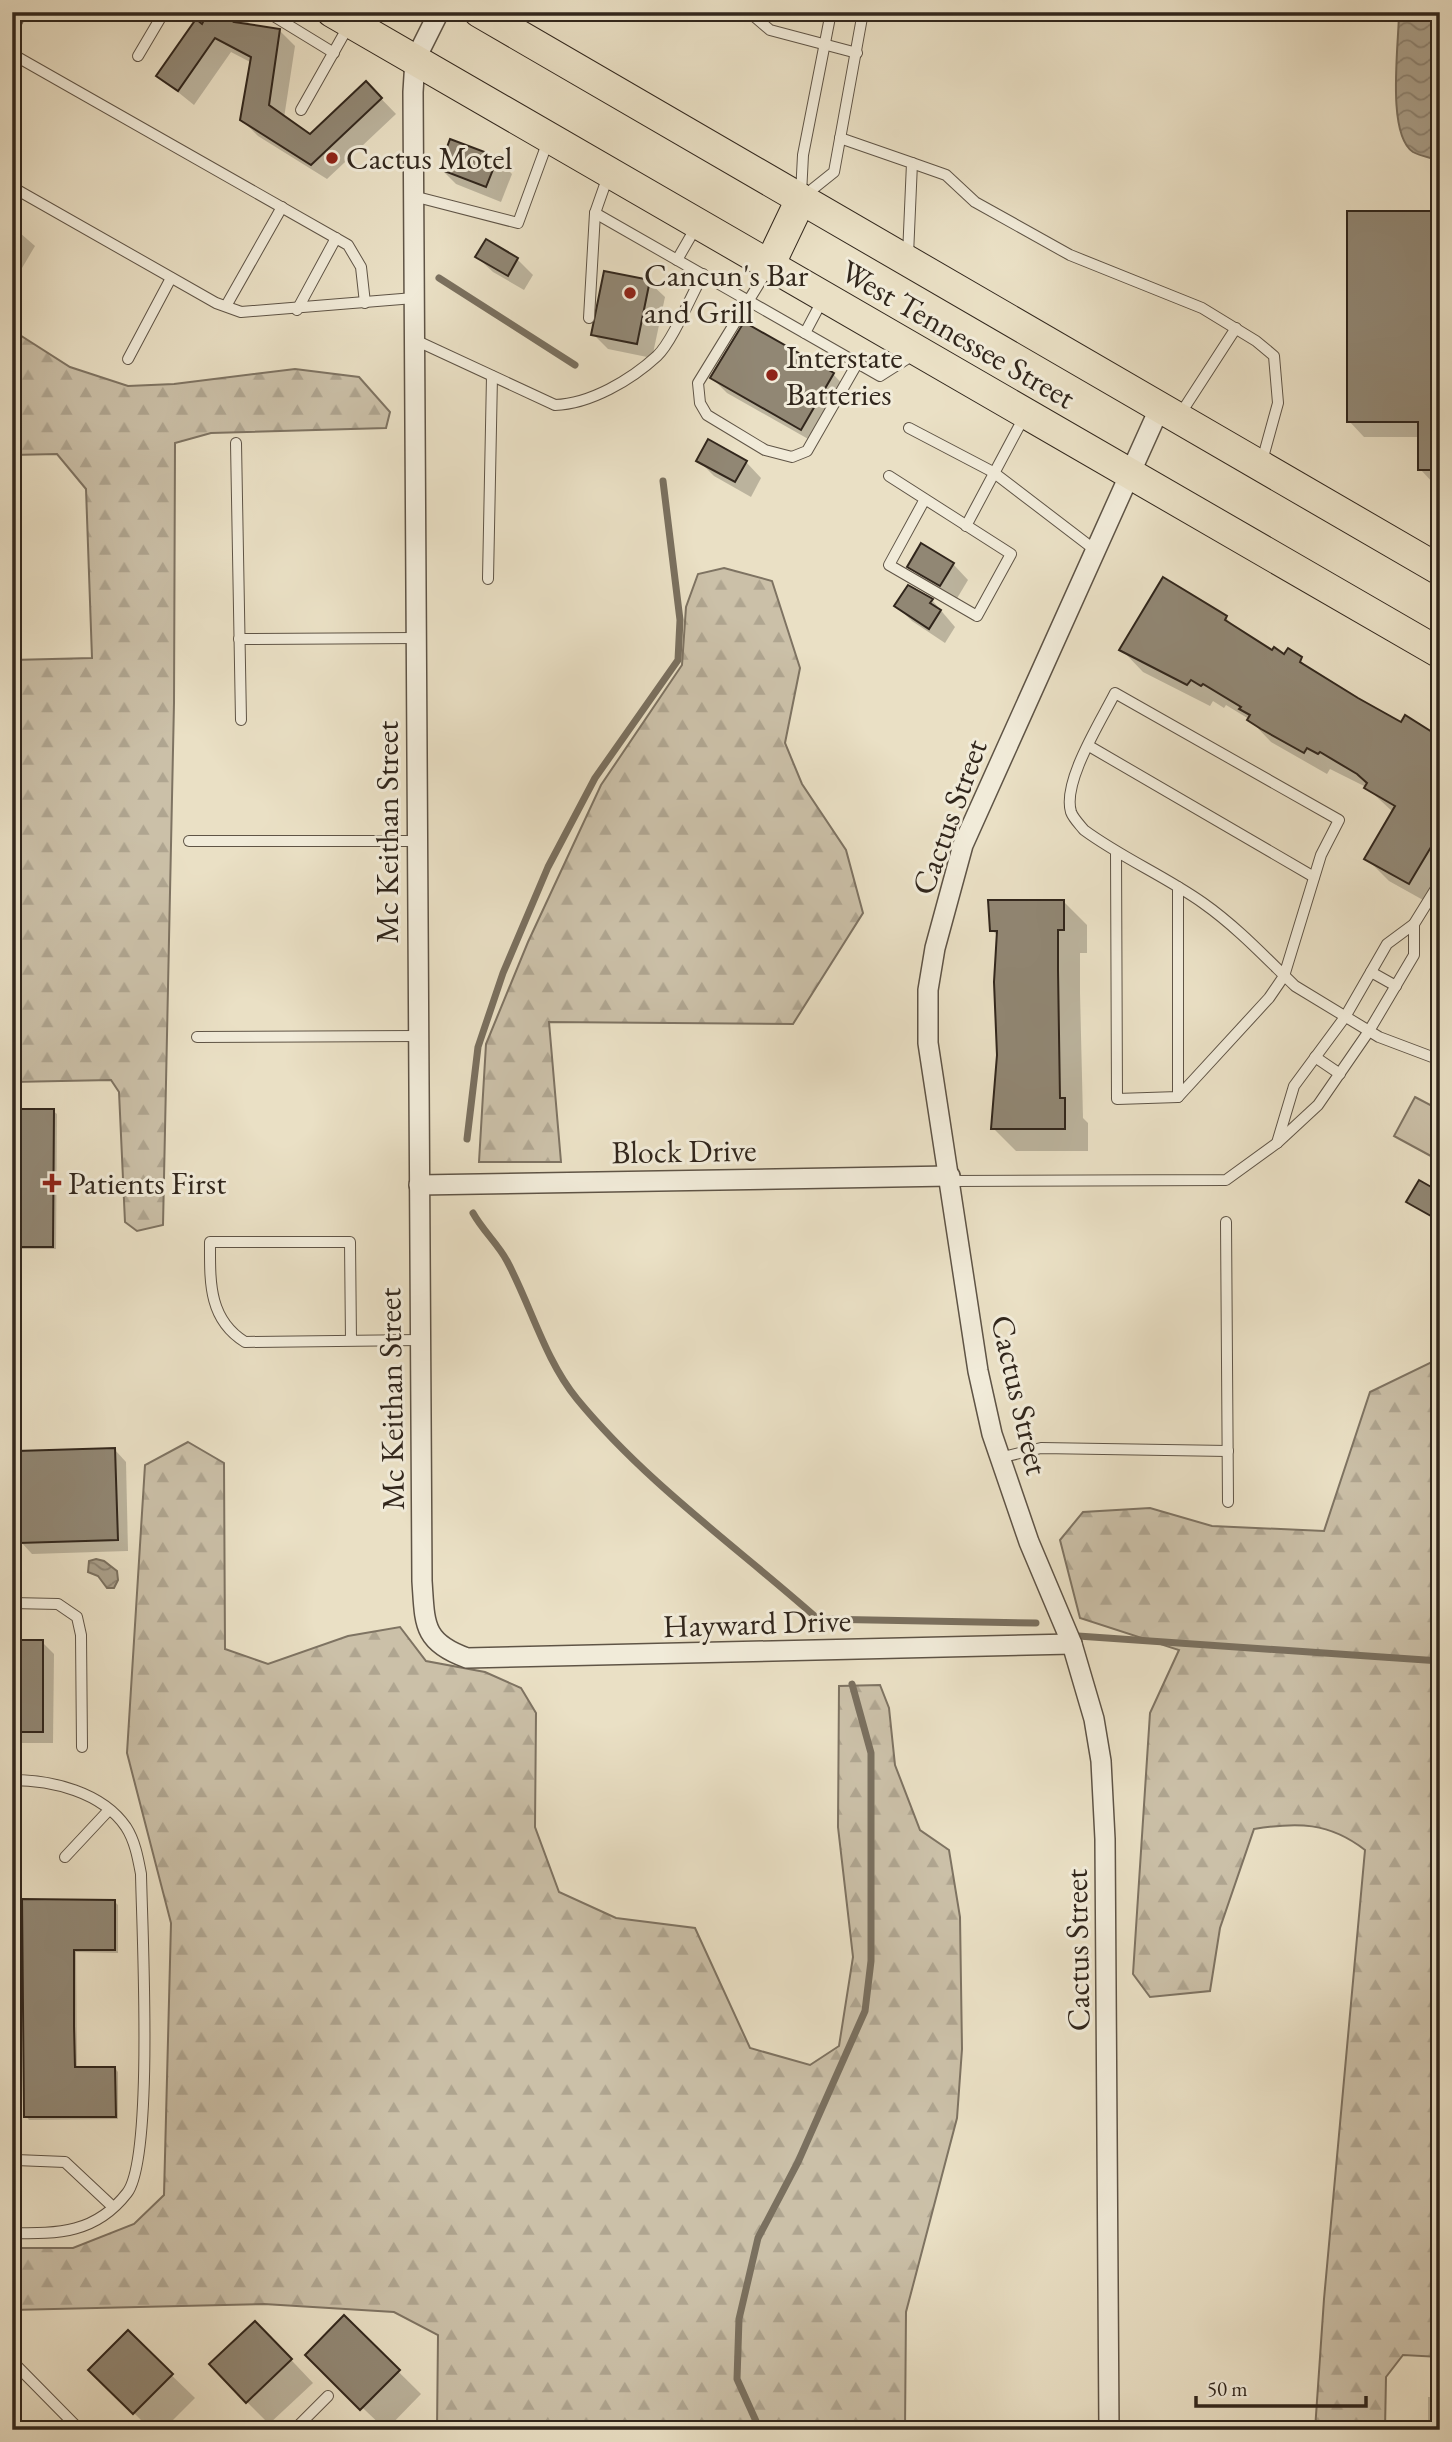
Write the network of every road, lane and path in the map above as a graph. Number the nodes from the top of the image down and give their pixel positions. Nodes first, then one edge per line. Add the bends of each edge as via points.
1 (22, 12) edge
2 (164, 12) edge
3 (267, 12) edge
4 (439, 12) edge
5 (479, 12) edge
6 (749, 12) edge
7 (831, 12) edge
8 (863, 12) edge
9 (341, 18) edge
10 (12, 31) edge
11 (825, 44) junction
12 (334, 53) junction
13 (857, 53) junction
14 (12, 54) edge
15 (138, 56) dead end
16 (415, 60) junction
17 (301, 110) dead end
18 (549, 137) junction
19 (840, 138) junction
20 (912, 163) junction
21 (610, 172) junction
22 (12, 187) edge
23 (414, 196) junction
24 (801, 199) junction
25 (282, 207) junction
26 (596, 213) junction
27 (698, 223) junction
28 (336, 238) junction
29 (677, 260) junction
30 (908, 261) junction
31 (770, 264) junction
32 (703, 274) junction
33 (172, 278) junction
34 (825, 296) junction
35 (414, 298) junction
36 (751, 301) junction
37 (365, 303) junction
38 (226, 306) junction
39 (297, 310) junction
40 (589, 318) dead end
41 (1236, 328) junction
42 (806, 333) junction
43 (414, 340) junction
44 (919, 351) junction
45 (128, 359) dead end
46 (858, 362) junction
47 (492, 376) junction
48 (1169, 412) junction
49 (1026, 414) junction
50 (909, 428) dead end
51 (236, 443) dead end
52 (1261, 466) junction
53 (993, 472) junction
54 (1130, 475) junction
55 (889, 476) dead end
56 (925, 499) junction
57 (966, 526) junction
58 (1095, 550) junction
59 (1440, 570) edge
60 (488, 579) dead end
61 (416, 638) junction
62 (239, 639) junction
63 (1440, 653) edge
64 (241, 720) dead end
65 (1089, 746) junction
66 (189, 841) dead end
67 (417, 841) junction
68 (1116, 852) junction
69 (1314, 877) junction
70 (1440, 882) edge
71 (1178, 887) junction
72 (1414, 924) junction
73 (1371, 972) junction
74 (1284, 976) junction
75 (1396, 986) junction
76 (1345, 1017) junction
77 (1369, 1031) junction
78 (418, 1036) junction
79 (197, 1037) dead end
80 (1315, 1057) junction
81 (1440, 1060) edge
82 (1340, 1074) junction
83 (1178, 1097) junction
84 (1277, 1143) junction
85 (950, 1179) junction
86 (419, 1185) junction
87 (1226, 1222) dead end
88 (420, 1340) junction
89 (351, 1341) junction
90 (1228, 1451) junction
91 (999, 1458) junction
92 (1228, 1502) dead end
93 (12, 1603) edge
94 (1072, 1644) junction
95 (445, 1650) joint
96 (82, 1747) dead end
97 (12, 1780) edge
98 (108, 1811) junction
99 (65, 1857) dead end
100 (16, 2160) dead end
101 (113, 2207) junction
102 (12, 2233) edge
103 (12, 2361) edge
104 (328, 2396) dead end
105 (80, 2430) edge
106 (294, 2430) edge
107 (1109, 2430) edge

1 - 10 lane
2 - 15 lane
3 - 12 lane
4 - 16 street, Mc Keithan Street
5 - 24 main road, West Tennessee Street
6 - 11 lane via 770,30
7 - 11 lane
8 - 13 lane
9 - 12 lane
9 - 16 main road, West Tennessee Street
11 - 13 lane
11 - 24 lane via 803,155
12 - 17 lane
13 - 19 lane
14 - 25 lane
16 - 18 main road, West Tennessee Street
16 - 23 street, Mc Keithan Street
18 - 21 main road, West Tennessee Street
18 - 23 lane via 518,223
19 - 20 lane
19 - 24 lane via 834,172
20 - 30 lane
20 - 41 lane via 946,175 975,202 1070,255 1202,308
21 - 26 lane
21 - 27 main road, West Tennessee Street
22 - 33 lane
23 - 35 street, Mc Keithan Street
24 - 30 main road, West Tennessee Street
24 - 31 main road
25 - 28 lane
25 - 38 lane
26 - 29 lane
26 - 40 lane
27 - 29 lane
27 - 31 main road, West Tennessee Street
28 - 37 lane via 348,245 361,267
28 - 39 lane
29 - 32 lane
30 - 48 main road, West Tennessee Street
31 - 34 main road, West Tennessee Street
31 - 36 lane
32 - 36 lane
32 - 47 lane via 659,355 613,387 570,405 555,405
33 - 38 lane
33 - 45 lane
34 - 42 lane
34 - 44 main road, West Tennessee Street
35 - 37 lane
35 - 43 street, Mc Keithan Street
36 - 42 lane
36 - 46 lane via 698,383 707,415 765,450 792,457 807,451
37 - 39 lane
38 - 39 lane via 241,312
41 - 48 lane
41 - 52 lane via 1274,356 1278,403
42 - 46 lane
43 - 47 lane
43 - 61 street, Mc Keithan Street
44 - 46 lane via 880,376
44 - 49 main road, West Tennessee Street
47 - 60 lane
48 - 52 main road, West Tennessee Street
48 - 54 street, Cactus Street
49 - 53 lane
49 - 54 main road, West Tennessee Street
50 - 53 lane
51 - 62 lane
52 - 59 main road, West Tennessee Street
53 - 57 lane
53 - 58 lane
54 - 58 street, Cactus Street
54 - 63 main road, West Tennessee Street
55 - 56 lane
56 - 57 lane
56 - 57 lane via 889,565 977,617 1011,554
58 - 85 street, Cactus Street via 963,845 935,948 928,990 928,1043
61 - 62 lane
61 - 67 street, Mc Keithan Street
62 - 64 lane
65 - 68 lane via 1070,795 1072,813 1084,830
65 - 69 lane
65 - 69 lane via 1115,693 1339,820
66 - 67 lane
67 - 78 street, Mc Keithan Street
68 - 71 lane
68 - 83 lane via 1116,1099
69 - 74 lane
70 - 72 lane
71 - 74 lane via 1239,931
71 - 83 lane
72 - 73 lane via 1387,944
72 - 75 lane via 1414,955
73 - 75 lane
73 - 76 lane
74 - 76 lane
74 - 83 lane via 1269,999
75 - 77 lane
76 - 77 lane
76 - 80 lane
77 - 81 lane
77 - 82 lane
78 - 79 lane
78 - 86 street, Mc Keithan Street
80 - 82 lane
80 - 84 lane via 1294,1086
82 - 84 lane via 1318,1105
84 - 85 lane via 1226,1180
85 - 86 street, Block Drive
85 - 91 street, Cactus Street via 978,1371
86 - 88 street, Mc Keithan Street
87 - 90 lane
88 - 89 lane
88 - 95 street, Mc Keithan Street via 426,1626
89 - 89 lane via 350,1242 210,1242 210,1290 216,1311 231,1334 245,1342
90 - 91 lane via 1041,1448
90 - 92 lane
91 - 94 street, Cactus Street
93 - 96 lane via 58,1605 77,1617
94 - 95 street, Hayward Drive via 513,1659 467,1658
94 - 107 street, Cactus Street via 1094,1719 1105,1839
97 - 98 lane via 70,1788
98 - 99 lane
98 - 101 lane via 125,1825 142,1874 143,2120 138,2168 129,2191
100 - 101 lane via 65,2162
101 - 102 lane via 104,2216 60,2234
103 - 105 lane
104 - 106 lane

